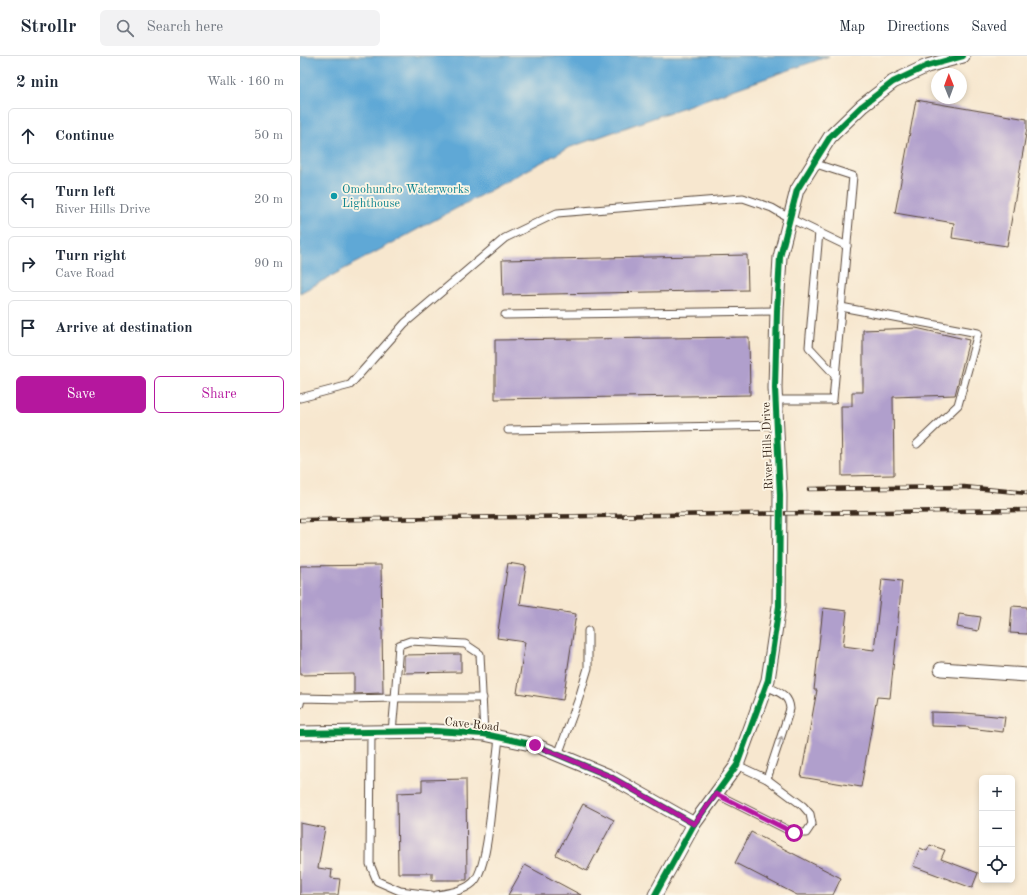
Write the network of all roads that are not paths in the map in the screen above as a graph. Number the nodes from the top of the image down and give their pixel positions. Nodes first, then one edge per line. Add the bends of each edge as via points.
1 (963, 56) edge
2 (814, 163) junction
3 (789, 218) junction
4 (819, 232) junction
5 (847, 246) junction
6 (841, 307) junction
7 (777, 311) junction
8 (505, 315) dead end
9 (835, 375) junction
10 (300, 398) edge
11 (776, 400) junction
12 (777, 426) junction
13 (508, 430) dead end
14 (917, 444) dead end
15 (588, 631) dead end
16 (941, 669) dead end
17 (1027, 675) edge
18 (766, 686) junction
19 (395, 698) junction
20 (483, 698) junction
21 (300, 704) edge
22 (371, 732) junction
23 (392, 732) junction
24 (300, 733) edge
25 (484, 734) junction
26 (500, 737) junction
27 (558, 754) junction
28 (737, 765) junction
29 (767, 779) junction
30 (716, 794) junction
31 (694, 824) junction
32 (431, 895) edge
33 (437, 895) edge
34 (654, 895) edge

1 - 2 street, River Hills Drive via 927,66 893,82 862,106 830,137
2 - 3 street, River Hills Drive via 797,190
2 - 5 lane via 853,176
3 - 4 lane
3 - 7 street, River Hills Drive via 780,257
3 - 10 lane via 772,208 743,198 557,213 505,238 405,324 350,385
4 - 5 lane
4 - 9 lane via 809,347
5 - 6 lane
6 - 9 lane
6 - 14 lane via 978,333 958,405
7 - 8 lane
7 - 11 street, River Hills Drive
9 - 11 lane via 833,400
11 - 12 street, River Hills Drive
12 - 13 lane
12 - 18 street, River Hills Drive via 780,495 779,606
15 - 27 lane via 588,668
16 - 17 street
18 - 28 street, River Hills Drive
29 -> 18 lane via 790,709 786,697
19 - 20 lane
19 - 20 lane via 399,645 410,641 465,644 480,654
19 - 21 lane via 301,698
19 - 23 lane
20 - 25 lane
22 - 23 street, Cave Road
22 - 24 street, Cave Road
22 - 32 lane via 370,864 377,881 400,891
23 - 25 street, Cave Road
25 - 26 street, Cave Road
26 - 27 street, Cave Road via 535,745
26 - 33 lane via 486,848 479,873 476,880 463,889
27 - 31 street, Cave Road via 609,776
28 - 29 lane
28 - 30 street, River Hills Drive
29 - 30 lane via 810,814 812,824 806,833 794,833
30 - 31 street, River Hills Drive
31 - 34 street, River Hills Drive

